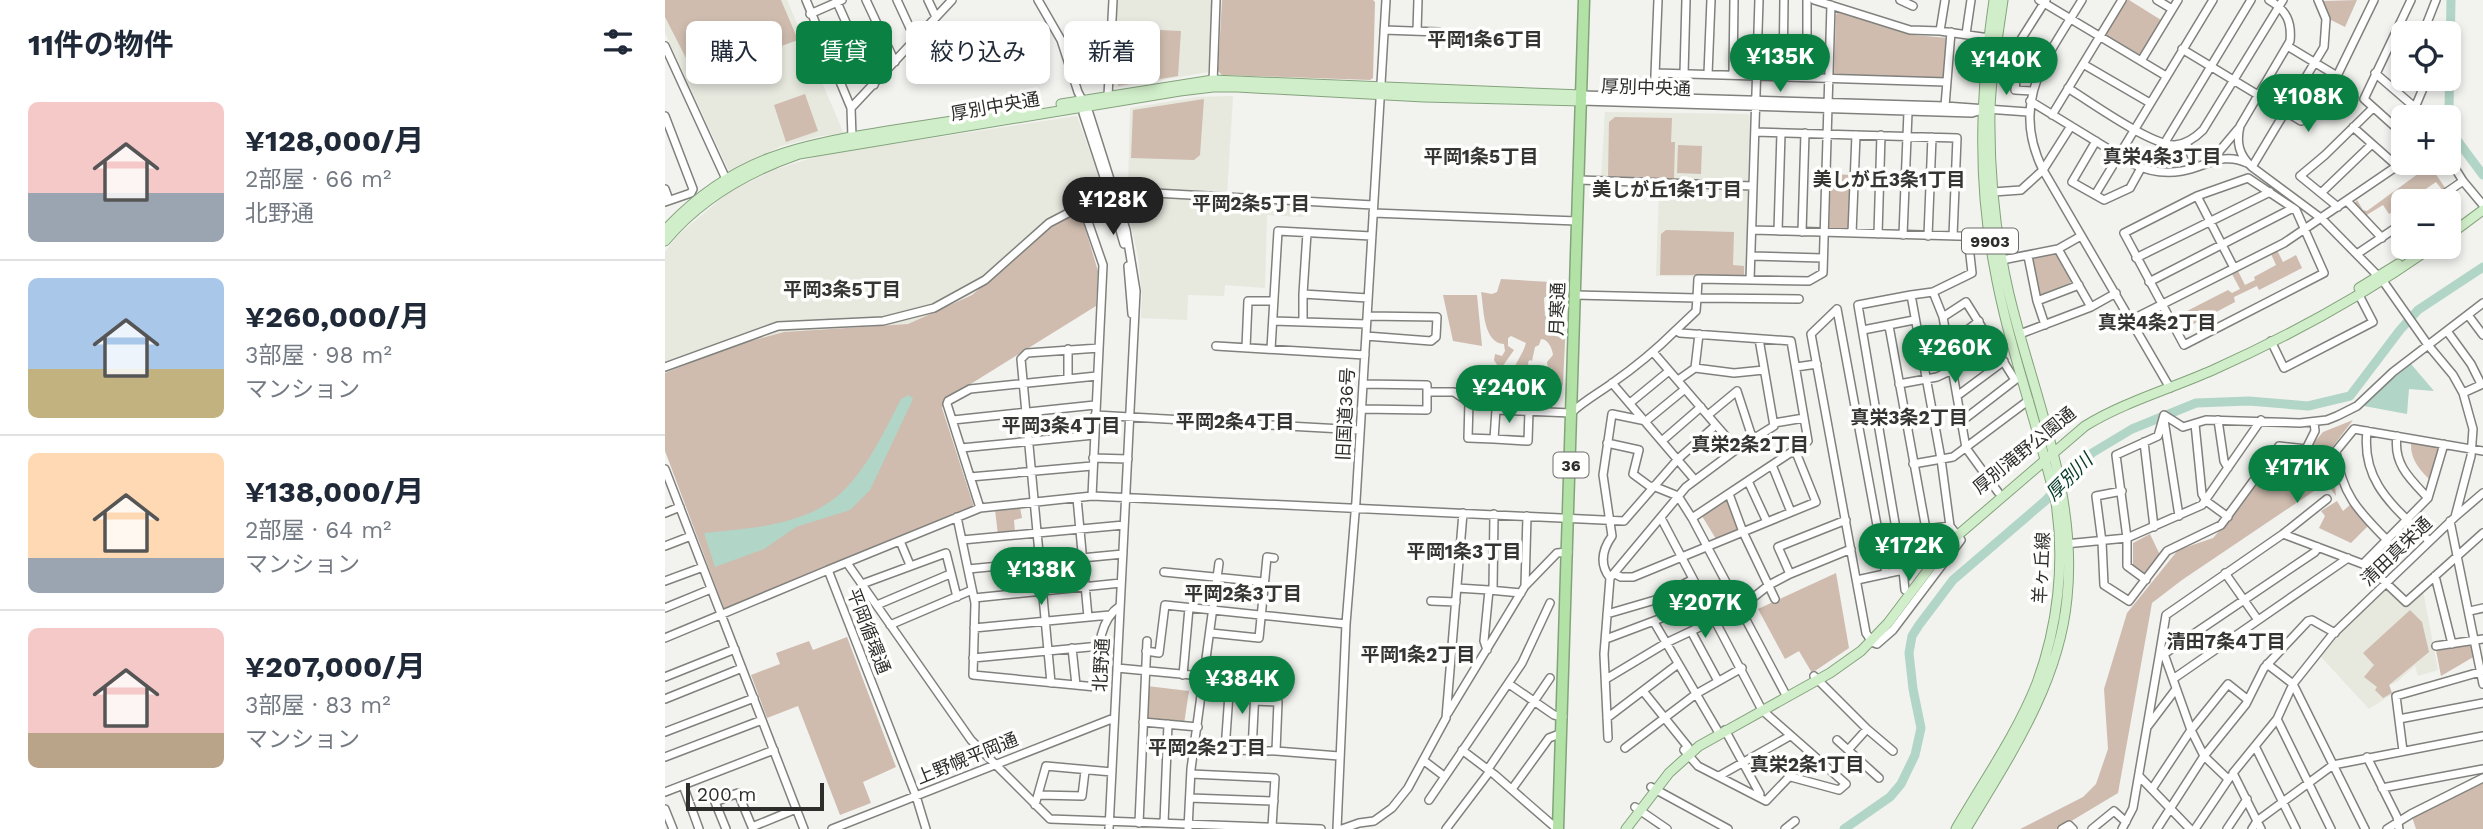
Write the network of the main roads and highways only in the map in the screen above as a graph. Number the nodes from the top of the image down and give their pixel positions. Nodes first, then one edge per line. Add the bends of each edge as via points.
1 (1584, 0) edge
2 (1994, 0) edge
3 (2003, 0) edge
4 (1213, 83) junction
5 (1582, 98) junction
6 (1083, 104) junction
7 (1986, 110) junction
8 (2483, 206) edge
9 (2461, 220) edge
10 (2461, 225) edge
11 (665, 230) edge
12 (1994, 237) junction
13 (665, 241) edge
14 (2407, 259) edge
15 (2414, 259) edge
16 (2381, 279) junction
17 (2169, 385) junction
18 (2049, 452) junction
19 (2060, 499) junction
20 (1954, 531) junction
21 (2064, 544) junction
22 (1870, 640) junction
23 (1638, 809) junction
24 (1558, 829) edge
25 (1618, 829) edge
26 (1626, 829) edge
27 (1956, 829) edge
28 (1966, 829) edge

1 - 5 highway, 月寒通 / 36
2 - 7 main road, 羊ヶ丘線 / 9903
3 - 7 main road, 羊ヶ丘線 / 9903
4 - 5 main road, 厚別中央通
4 - 6 main road, 厚別中央通
4 - 6 main road, 厚別中央通 via 1108,96
5 - 24 highway, 月寒通 / 36
6 - 11 main road, 厚別中央通 via 802,146 726,179
6 - 13 main road, 厚別中央通 via 799,154 771,163 717,193
7 - 12 main road, 羊ヶ丘線 / 9903
7 - 12 main road, 羊ヶ丘線 / 9903 via 1982,170
8 - 9 main road
8 - 10 main road
12 - 18 main road, 羊ヶ丘線 / 9903
12 - 18 main road, 羊ヶ丘線 / 9903 via 2003,308
14 - 16 main road
15 - 16 main road
16 - 17 main road, 厚別滝野公園通
16 - 17 main road, 厚別滝野公園通 via 2271,341 2213,370
17 - 18 main road, 厚別滝野公園通 via 2098,412
18 - 19 main road, 羊ヶ丘線 / 9903 via 2050,475
18 - 19 main road, 羊ヶ丘線 / 9903 via 2057,467
18 - 20 main road, 厚別滝野公園通
18 - 20 main road, 厚別滝野公園通
19 - 21 main road, 羊ヶ丘線 / 9903
20 - 22 main road, 厚別滝野公園通
20 - 22 main road, 厚別滝野公園通 via 1888,623
21 - 27 main road, 羊ヶ丘線 / 9903 via 2054,621 2037,683
21 - 28 main road, 羊ヶ丘線 / 9903 via 2067,600 2051,670 2032,714
22 - 23 main road, 厚別滝野公園通 via 1853,659 1687,751
23 - 25 main road, 厚別滝野公園通
23 - 26 main road, 厚別滝野公園通

